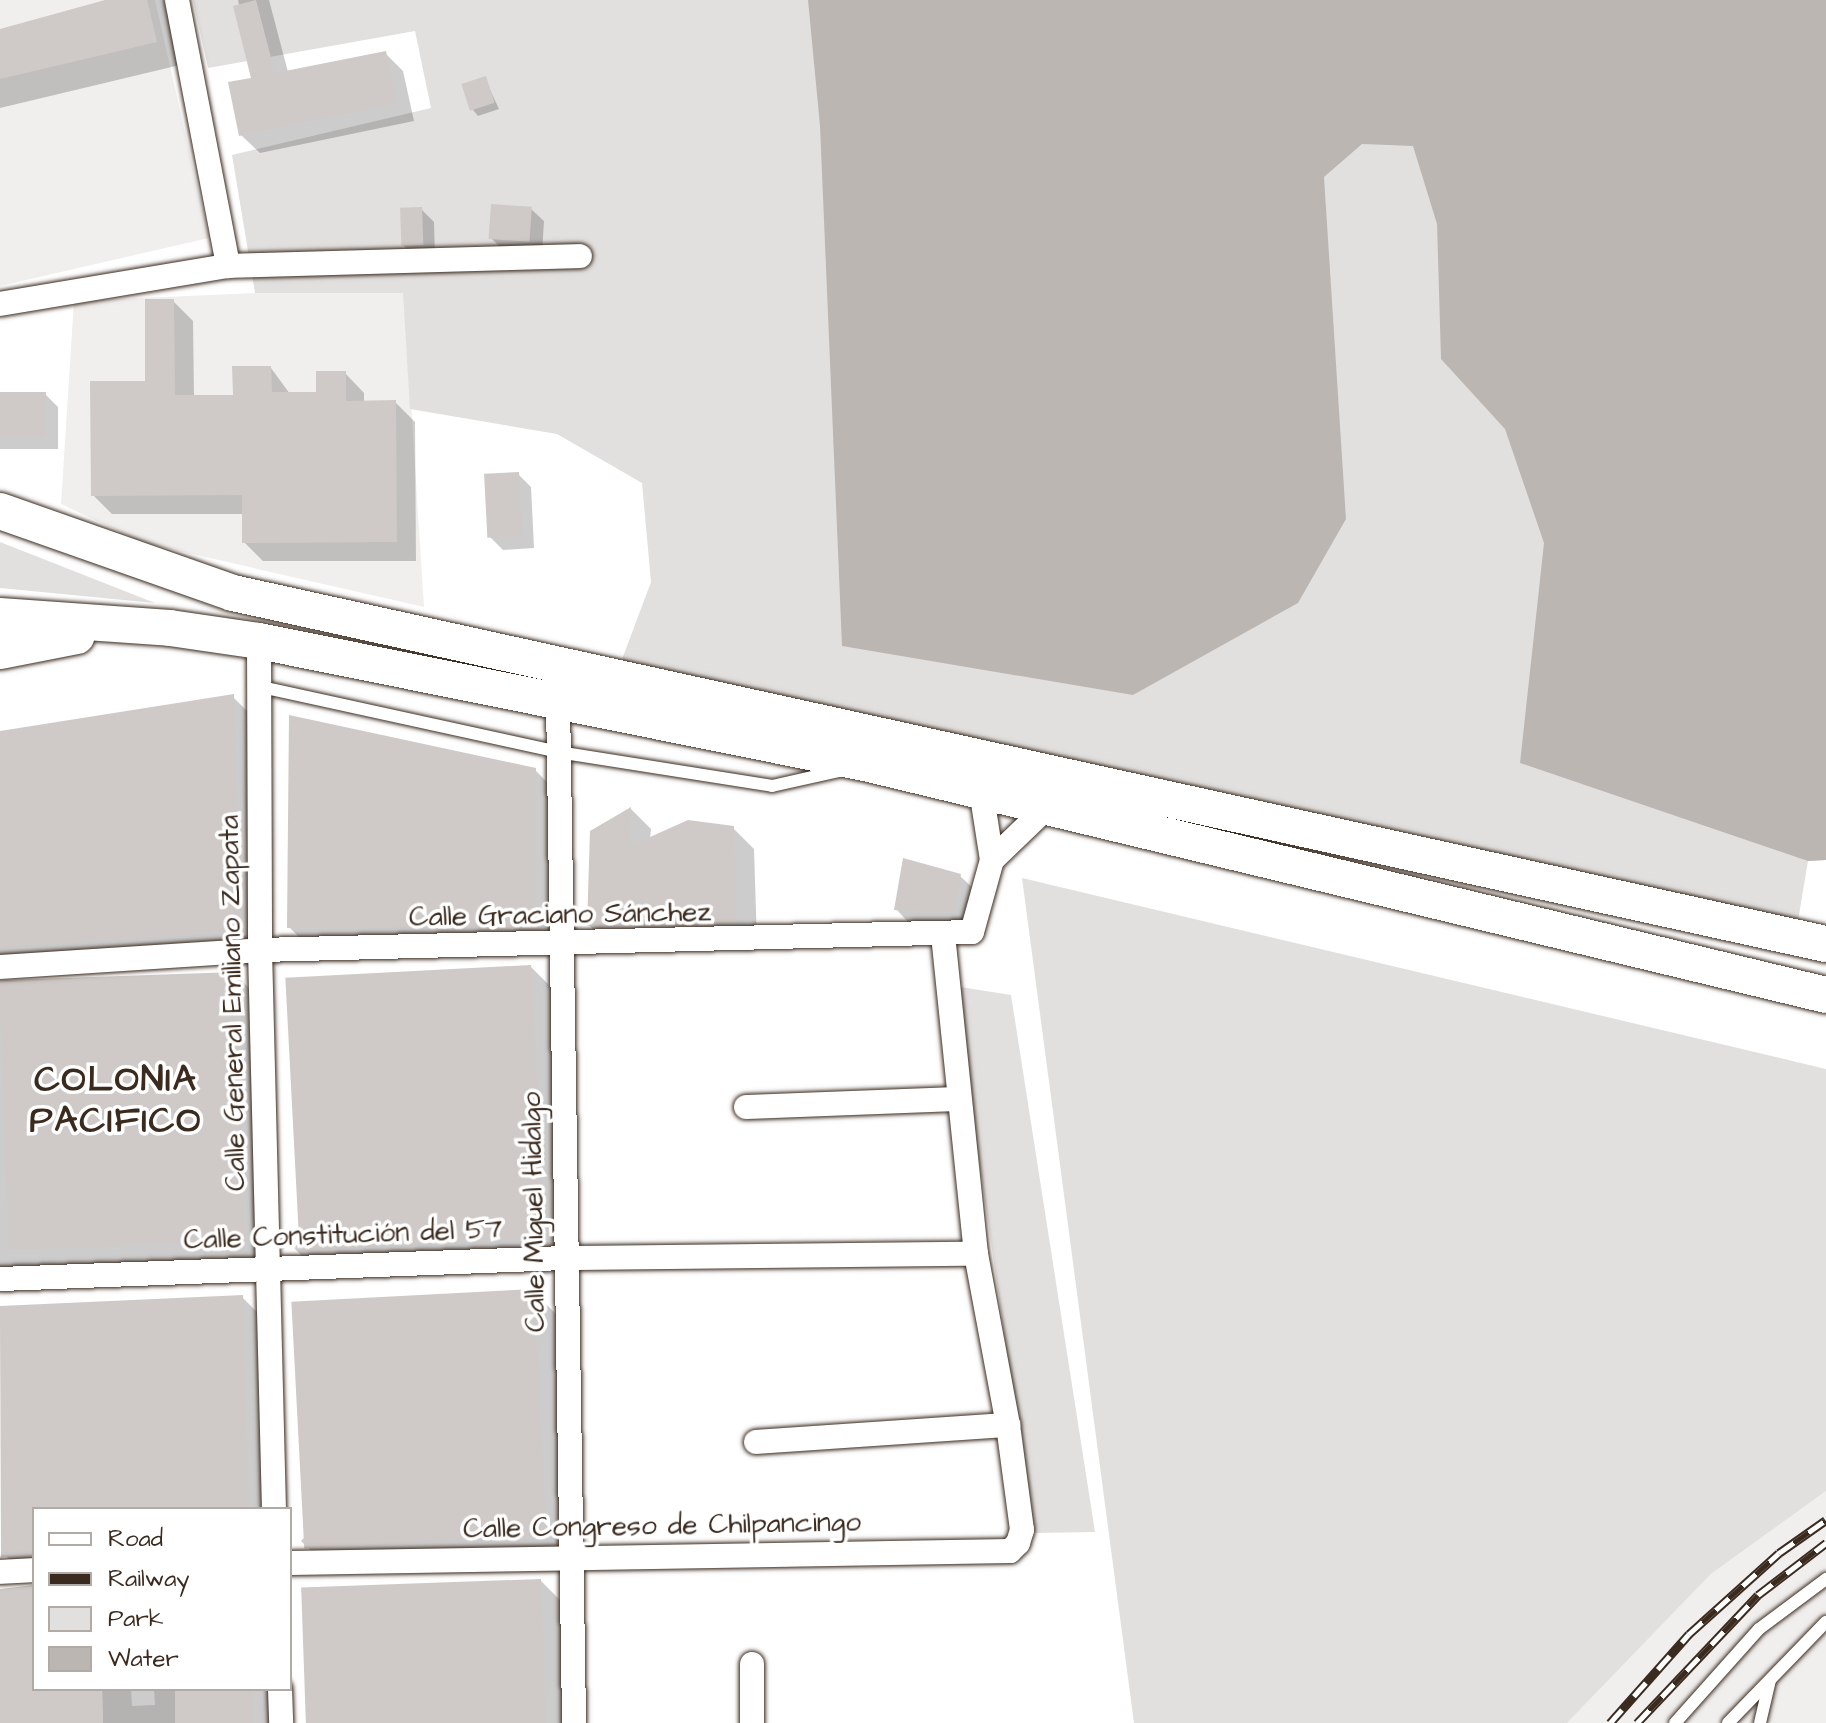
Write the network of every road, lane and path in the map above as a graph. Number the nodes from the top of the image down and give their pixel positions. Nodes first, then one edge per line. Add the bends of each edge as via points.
1 (177, 0) edge
2 (580, 256) dead end
3 (228, 266) junction
4 (0, 304) edge
5 (0, 511) edge
6 (0, 616) edge
7 (170, 628) junction
8 (259, 641) junction
9 (0, 651) edge
10 (261, 687) junction
11 (558, 700) junction
12 (558, 752) junction
13 (869, 764) junction
14 (981, 790) junction
15 (1046, 808) junction
16 (992, 860) junction
17 (943, 936) junction
18 (1826, 944) edge
19 (560, 946) junction
20 (260, 950) junction
21 (0, 967) edge
22 (1826, 995) edge
23 (958, 1099) junction
24 (746, 1107) dead end
25 (976, 1254) junction
26 (565, 1258) junction
27 (267, 1266) junction
28 (0, 1279) edge
29 (1008, 1425) junction
30 (756, 1442) dead end
31 (274, 1507) edge
32 (569, 1557) junction
33 (292, 1563) edge
34 (32, 1570) edge
35 (0, 1572) edge
36 (1826, 1579) edge
37 (1826, 1622) edge
38 (752, 1664) dead end
39 (1770, 1677) junction
40 (280, 1691) edge
41 (281, 1723) edge
42 (574, 1723) edge
43 (752, 1723) edge
44 (1675, 1723) edge
45 (1728, 1723) edge
46 (1760, 1723) edge

1 - 3 street
2 - 3 street
3 - 4 street
5 - 18 main road via 233,593
6 - 7 main road
7 - 8 main road
7 - 9 main road via 60,638
8 - 10 street, Calle General Emiliano Zapata
8 - 11 main road
10 - 12 lane
10 - 20 street, Calle General Emiliano Zapata
11 - 12 street, Calle Miguel Hidalgo
11 - 13 main road
12 - 13 lane via 772,786
12 - 19 street, Calle Miguel Hidalgo
13 - 14 main road
14 - 15 main road
14 - 16 street
15 - 16 street
15 - 22 main road
16 - 17 street, Calle Graciano Sánchez via 972,932
17 - 19 street, Calle Graciano Sánchez
17 - 23 street
19 - 20 street, Calle Graciano Sánchez
19 - 26 street, Calle Miguel Hidalgo
20 - 21 street, Calle Graciano Sánchez
20 - 27 street, Calle General Emiliano Zapata
23 - 24 street
23 - 25 street
25 - 26 street, Calle Constitución del 57
25 - 29 street
26 - 27 street, Calle Constitución del 57
26 - 32 street, Calle Miguel Hidalgo
27 - 28 street, Calle Constitución del 57
27 - 31 street, Calle General Emiliano Zapata
29 - 30 street
29 - 32 street, Calle Congreso de Chilpancingo via 1022,1530 1010,1551
32 - 33 street, Calle Congreso de Chilpancingo
32 - 42 street, Calle Miguel Hidalgo
34 - 35 street
36 - 44 lane via 1759,1629
37 - 39 lane
38 - 43 street
39 - 45 lane
39 - 46 lane
40 - 41 street

